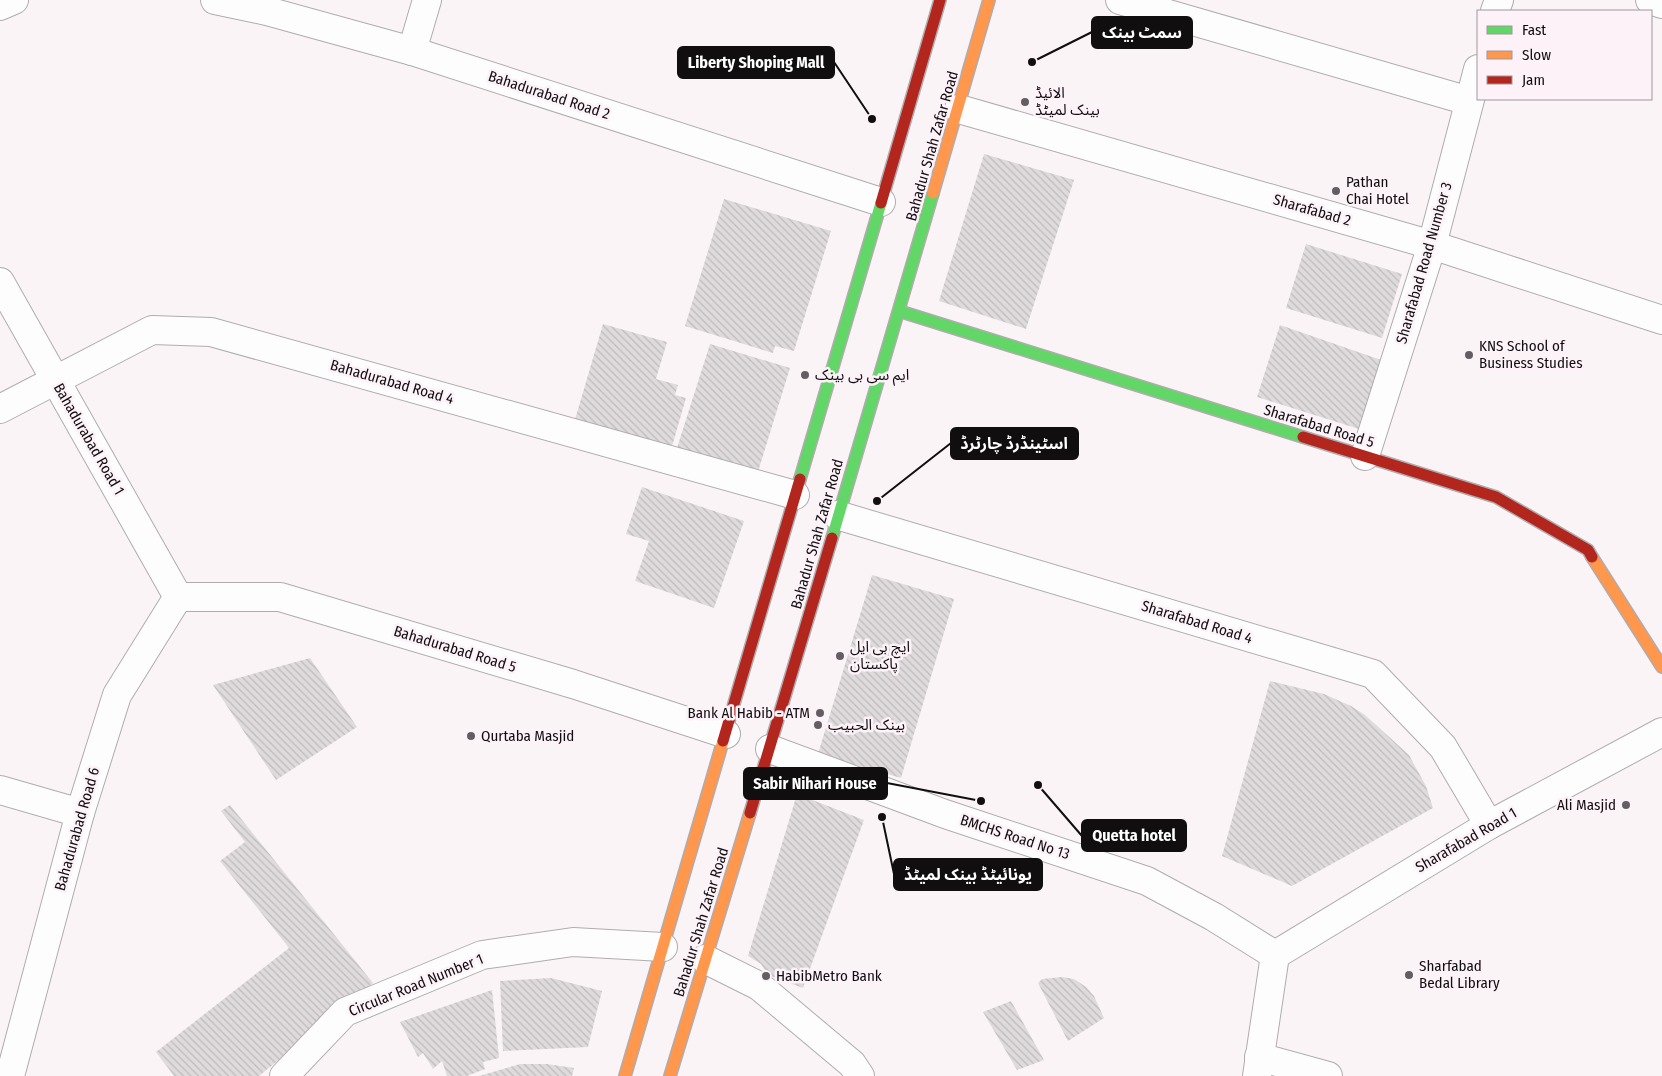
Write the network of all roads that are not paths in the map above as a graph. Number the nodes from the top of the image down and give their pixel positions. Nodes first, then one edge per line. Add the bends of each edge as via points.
1 (14, 0) edge
2 (215, 0) edge
3 (427, 0) edge
4 (940, 0) edge
5 (989, 0) edge
6 (1120, 0) edge
7 (1650, 0) edge
8 (1662, 4) edge
9 (0, 6) edge
10 (412, 51) junction
11 (1477, 73) edge
12 (1469, 101) junction
13 (959, 109) junction
14 (881, 202) junction
15 (1432, 245) junction
16 (0, 282) edge
17 (899, 311) junction
18 (1662, 320) edge
19 (56, 380) junction
20 (0, 409) edge
21 (1365, 456) junction
22 (795, 495) junction
23 (838, 516) junction
24 (178, 597) junction
25 (1662, 667) edge
26 (1662, 732) edge
27 (726, 734) junction
28 (770, 749) junction
29 (0, 790) edge
30 (80, 813) junction
31 (1489, 825) junction
32 (663, 947) junction
33 (1275, 955) junction
34 (705, 959) junction
35 (1258, 1066) edge
36 (10, 1076) edge
37 (284, 1076) edge
38 (625, 1076) edge
39 (670, 1076) edge
40 (860, 1076) edge
41 (1328, 1076) edge

1 - 9 street
2 - 10 street, Bahadurabad Road 2
3 - 10 street
4 - 14 street, Bahadur Shah Zafar Road
5 - 13 street, Bahadur Shah Zafar Road
6 - 12 street
7 - 8 street
10 - 14 street, Bahadurabad Road 2
11 - 12 street, Sharafabad Road Number 3
12 - 15 street, Sharafabad Road Number 3
13 - 15 street, Sharafabad 2
13 - 17 street, Bahadur Shah Zafar Road
14 - 22 street, Bahadur Shah Zafar Road
15 - 18 street, Sharafabad 2
15 - 21 street, Sharafabad Road Number 3
16 - 19 street, Bahadurabad Road 1
17 - 21 street, Sharafabad Road 5
17 - 23 street, Bahadur Shah Zafar Road
19 - 20 street, Bahadurabad Road 4
19 - 22 street, Bahadurabad Road 4 via 152,330 211,332
19 - 24 street, Bahadurabad Road 1
21 - 25 street, Sharafabad Road 5 via 1496,497 1588,550
22 - 27 street, Bahadur Shah Zafar Road
23 - 28 street, Bahadur Shah Zafar Road
23 - 31 street, Sharafabad Road 4 via 1373,674 1443,747
24 - 27 street, Bahadurabad Road 5 via 280,597 573,684
24 - 30 street, Bahadurabad Road 6 via 117,695
26 - 31 street, Sharafabad Road 1
27 - 32 street, Bahadur Shah Zafar Road
28 - 33 street, BMCHS Road No 13 via 945,814 1147,881
28 - 34 street, Bahadur Shah Zafar Road
29 - 30 street
30 - 36 street, Bahadurabad Road 6
31 - 33 street, Sharafabad Road 1
32 - 37 street, Circular Road Number 1 via 573,942 482,956 345,1012
32 - 38 street, Bahadur Shah Zafar Road
33 - 35 street
34 - 39 street, Bahadur Shah Zafar Road
34 - 40 street via 759,986 852,1064
35 - 41 street

